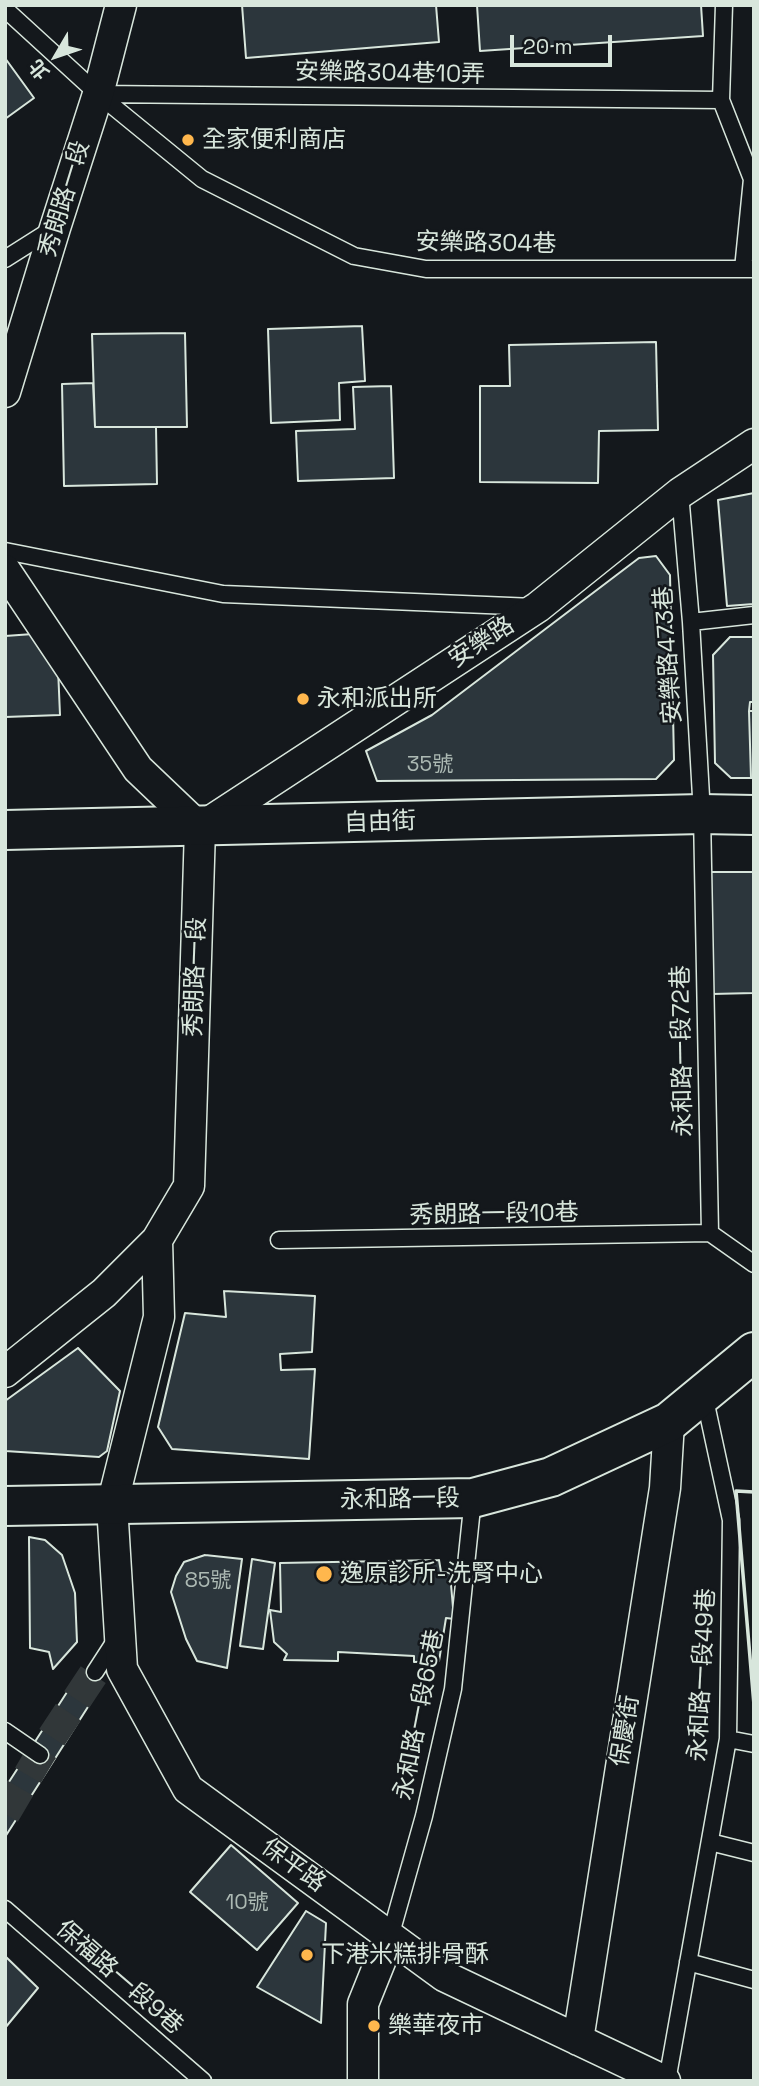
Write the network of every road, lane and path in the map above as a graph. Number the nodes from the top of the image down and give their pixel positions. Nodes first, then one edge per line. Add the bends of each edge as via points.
1 (121, 5) edge
2 (724, 5) edge
3 (5, 9) edge
4 (98, 94) junction
5 (720, 100) junction
6 (753, 179) edge
7 (55, 228) junction
8 (5, 259) edge
9 (748, 269) edge
10 (8, 376) edge
11 (754, 444) edge
12 (680, 493) junction
13 (5, 551) edge
14 (5, 570) edge
15 (538, 607) junction
16 (754, 615) edge
17 (691, 622) junction
18 (702, 814) junction
19 (754, 815) edge
20 (200, 828) junction
21 (5, 831) edge
22 (709, 1233) junction
23 (157, 1240) junction
24 (279, 1240) dead end
25 (754, 1264) edge
26 (754, 1352) edge
27 (5, 1371) edge
28 (704, 1395) junction
29 (669, 1422) junction
30 (473, 1498) junction
31 (112, 1505) junction
32 (5, 1506) edge
33 (120, 1633) junction
34 (95, 1672) tunnel mouth
35 (5, 1731) edge
36 (728, 1739) junction
37 (754, 1744) edge
38 (40, 1755) dead end
39 (710, 1842) junction
40 (754, 1853) edge
41 (5, 1909) edge
42 (390, 1937) junction
43 (688, 1962) junction
44 (754, 1980) edge
45 (578, 2039) junction
46 (658, 2079) edge
47 (203, 2081) edge
48 (363, 2081) edge

1 - 4 street, 秀朗路一段
2 - 5 lane
3 - 4 lane, 安樂路304巷
4 - 5 lane, 安樂路304巷10弄
4 - 7 street, 秀朗路一段
4 - 9 lane, 安樂路304巷 via 202,179 354,257 426,269
5 - 6 lane
6 - 9 lane
7 - 8 lane
7 - 10 street, 秀朗路一段
11 - 12 street, 安樂路
12 - 15 street, 安樂路
12 - 17 lane, 安樂路473巷
13 - 15 lane via 223,594
14 - 20 street via 138,769
15 - 20 street, 安樂路
16 - 17 lane
17 - 18 lane, 安樂路473巷
18 - 19 main road, 自由街
18 - 20 main road, 自由街
18 - 22 lane, 永和路一段72巷
20 - 21 main road, 自由街
20 - 23 street, 秀朗路一段 via 189,1186
22 - 24 lane, 秀朗路一段10巷
22 - 25 lane
23 - 27 street, 秀朗路一段 via 104,1293
23 - 31 street, 保平路 via 159,1317
26 - 28 main road, 永和路一段
28 - 29 main road, 永和路一段
28 - 36 lane, 永和路一段49巷 via 731,1520
29 - 30 main road, 永和路一段 via 551,1477
29 - 45 street, 保慶街 via 664,1488
30 - 31 main road, 永和路一段
30 - 42 lane, 永和路一段65巷 via 453,1689
31 - 32 main road, 永和路一段
31 - 33 street, 保平路
33 - 34 lane
33 - 42 street, 保平路 via 122,1669 188,1789
35 - 38 lane
36 - 37 lane
36 - 39 lane, 永和路一段49巷
39 - 40 lane
39 - 43 lane, 永和路一段49巷
41 - 47 lane, 保福路一段9巷
42 - 45 street, 保平路 via 444,1976
42 - 48 street via 363,2004
43 - 44 lane
43 - 46 lane, 永和路一段49巷
45 - 46 street, 保平路

